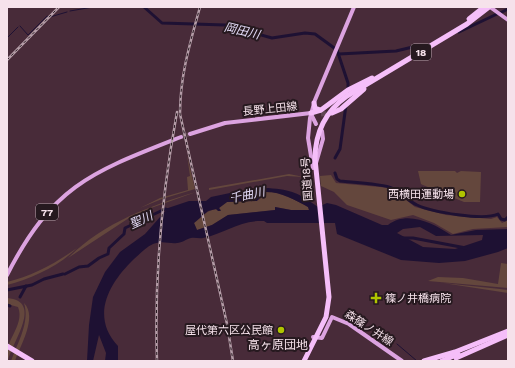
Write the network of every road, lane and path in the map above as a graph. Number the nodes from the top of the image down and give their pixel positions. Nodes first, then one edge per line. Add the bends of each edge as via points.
1 (354, 7) edge
2 (484, 7) edge
3 (489, 7) edge
4 (508, 20) edge
5 (374, 78) junction
6 (343, 96) junction
7 (314, 103) junction
8 (321, 112) junction
9 (311, 113) junction
10 (332, 113) tunnel mouth
11 (316, 124) dead end
12 (322, 131) dead end
13 (190, 134) tunnel mouth
14 (181, 137) tunnel mouth
15 (314, 168) junction
16 (7, 275) edge
17 (508, 331) edge
18 (508, 336) edge
19 (314, 338) junction
20 (7, 346) edge
21 (478, 347) junction
22 (7, 349) edge
23 (467, 355) junction
24 (441, 359) edge
25 (27, 361) edge
26 (32, 361) edge
27 (301, 361) edge
28 (305, 361) edge
29 (402, 361) edge
30 (424, 361) edge
31 (449, 361) edge
32 (457, 361) edge

1 - 7 main road, 長野上田線
2 - 5 highway, 国道18号 / 18
3 - 4 main road
3 - 5 highway, 国道18号 / 18 via 467,24
5 - 6 highway, 国道18号 / 18
5 - 10 highway via 342,108
6 - 8 highway
6 - 15 highway, 国道18号 / 18 via 329,108 318,126 313,145
7 - 8 highway via 316,109
7 - 9 main road, 長野上田線
8 - 9 highway
9 - 11 main road
9 - 13 main road, 長野上田線 via 225,123
9 - 15 main road via 308,138
12 - 15 main road via 323,138
14 - 16 main road, 77 via 107,168 72,188 36,224
15 - 19 highway, 国道18号 / 18 via 327,286 325,310
17 - 21 highway
18 - 21 highway
19 - 27 highway, 国道18号 / 18
19 - 28 highway, 国道18号 / 18
19 - 29 main road, 森篠ノ井線 via 322,338 332,317 349,324
20 - 26 highway
21 - 23 highway
21 - 24 highway
22 - 25 highway
23 - 31 highway
23 - 32 highway
24 - 30 highway

